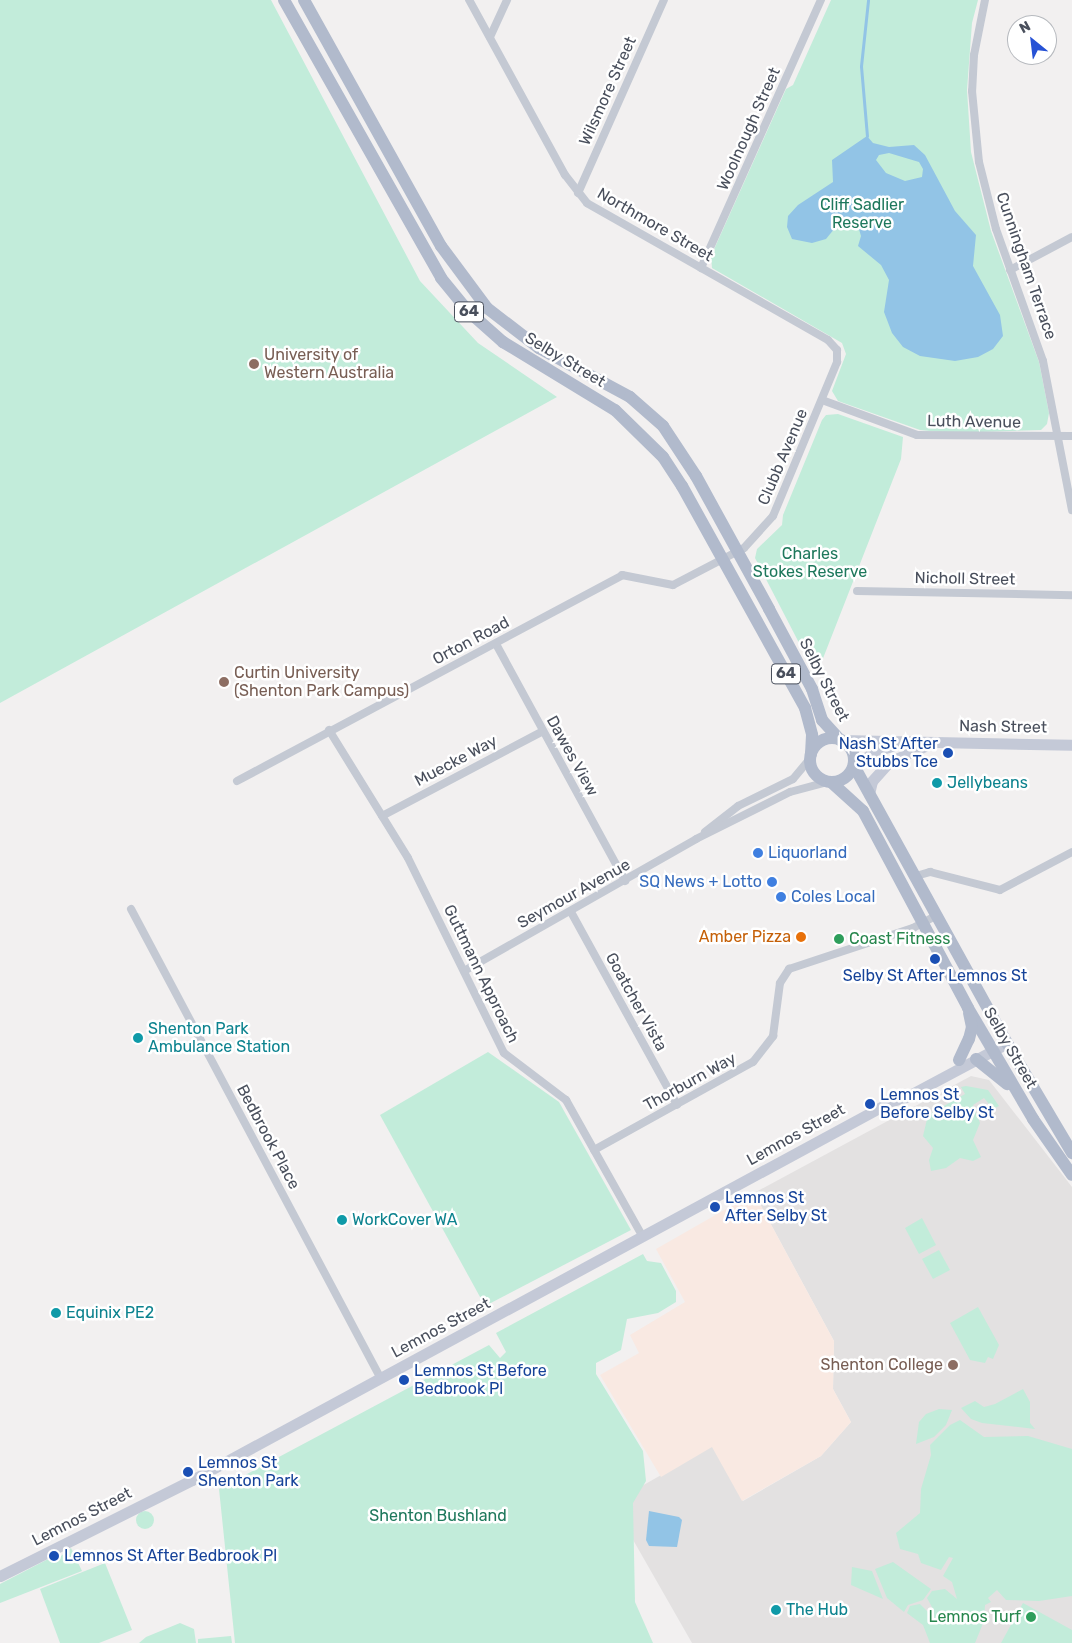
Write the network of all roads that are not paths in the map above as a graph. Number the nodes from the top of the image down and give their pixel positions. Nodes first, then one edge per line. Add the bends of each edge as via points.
1 (284, 0) edge
2 (304, 0) edge
3 (469, 0) edge
4 (507, 0) edge
5 (664, 0) edge
6 (822, 0) edge
7 (985, 0) edge
8 (490, 38) junction
9 (364, 109) junction
10 (350, 118) junction
11 (578, 193) junction
12 (1072, 237) edge
13 (701, 268) junction
14 (1010, 270) junction
15 (834, 345) joint
16 (822, 400) junction
17 (663, 426) junction
18 (1057, 436) junction
19 (1072, 436) edge
20 (649, 441) junction
21 (1072, 510) edge
22 (738, 552) junction
23 (723, 560) junction
24 (857, 591) dead end
25 (1072, 595) edge
26 (496, 644) junction
27 (329, 730) junction
28 (543, 731) junction
29 (840, 740) junction
30 (933, 742) junction
31 (1072, 745) edge
32 (811, 757) junction
33 (854, 765) junction
34 (237, 781) dead end
35 (829, 782) junction
36 (869, 794) junction
37 (382, 816) junction
38 (696, 839) junction
39 (1072, 852) edge
40 (916, 876) junction
41 (625, 881) junction
42 (131, 909) dead end
43 (571, 912) junction
44 (937, 915) junction
45 (922, 923) junction
46 (464, 971) junction
47 (968, 1008) junction
48 (1005, 1039) junction
49 (991, 1046) junction
50 (976, 1059) junction
51 (959, 1060) junction
52 (892, 1101) junction
53 (1024, 1103) junction
54 (678, 1105) junction
55 (594, 1150) junction
56 (1072, 1153) edge
57 (1072, 1175) edge
58 (643, 1238) junction
59 (381, 1379) junction
60 (0, 1576) edge

1 - 10 main road, Selby Street / 64
2 - 9 main road, Selby Street / 64
3 - 8 street, Northmore Street
4 - 8 street
5 - 11 street, Wilsmore Street
6 - 13 street, Woolnough Street
7 - 14 street, Cunningham Terrace via 974,55 973,114 981,170
8 - 11 street, Northmore Street
9 - 10 main road
9 - 17 main road, Selby Street / 64 via 441,246 487,308 539,348 630,396
10 - 20 main road, Selby Street / 64 via 440,278 468,311 503,342 615,410
11 - 13 street, Northmore Street via 611,218
12 - 14 street
13 - 15 street, Northmore Street
14 - 18 street, Cunningham Terrace via 1043,361
15 - 16 street, Clubb Avenue via 837,362
16 - 18 street, Luth Avenue via 917,435
16 - 22 street, Clubb Avenue via 773,516
17 - 20 main road
17 - 22 main road, Selby Street / 64 via 696,476
18 - 19 street, Luth Avenue
18 - 21 street, Cunningham Terrace
20 - 23 main road, Selby Street / 64 via 682,486
22 - 23 street, Clubb Avenue
22 - 29 main road, Selby Street / 64 via 812,689 822,720
23 - 26 street, Orton Road via 673,584 622,575
23 - 32 main road, Selby Street / 64 via 805,708 812,735
24 - 25 street, Nicholl Street
26 - 27 street, Orton Road
26 - 28 street, Dawes View
27 - 34 street, Orton Road
27 - 37 street, Guttmann Approach
28 - 37 street, Muecke Way
28 - 41 street, Dawes View
29 - 30 street, Nash Street
29 - 32 main road via 823,740
29 - 33 main road, 64 via 851,749
30 - 31 street, Nash Street
30 - 33 street, Nash Street via 882,748
30 - 36 street via 889,762 872,781
32 - 35 main road via 815,774
32 - 38 street, Seymour Avenue via 793,779 738,806
33 - 35 main road via 844,779
33 - 36 main road, Selby Street
35 - 38 street, Seymour Avenue via 790,792
35 - 45 main road, Selby Street via 861,808
36 - 40 main road, Selby Street
37 - 46 street, Guttmann Approach via 408,858
38 - 41 street, Seymour Avenue
39 - 40 street via 1000,890 930,872
40 - 44 main road, Selby Street
41 - 43 street, Seymour Avenue
42 - 59 street, Bedbrook Place
43 - 46 street, Seymour Avenue
43 - 54 street, Goatcher Vista
44 - 45 street, Thorburn Way
44 - 48 main road, Selby Street
45 - 47 main road, Selby Street
45 - 54 street, Thorburn Way via 785,972 780,982 773,1036 753,1062
46 - 55 street, Guttmann Approach via 505,1056 566,1100
47 - 49 main road, Selby Street
47 - 51 main road via 972,1027
48 - 49 street, Lemnos Street
48 - 56 main road, Selby Street
49 - 50 street, Lemnos Street
49 - 51 street, Lemnos Street
49 - 53 main road, Selby Street
50 - 52 street, Lemnos Street via 906,1097
50 - 53 main road via 1001,1077
51 - 52 street, Lemnos Street via 903,1091
52 - 58 street, Lemnos Street
53 - 57 main road, Selby Street
54 - 55 street, Thorburn Way
55 - 58 street, Guttmann Approach
58 - 59 street, Lemnos Street
59 - 60 street, Lemnos Street via 192,1480

